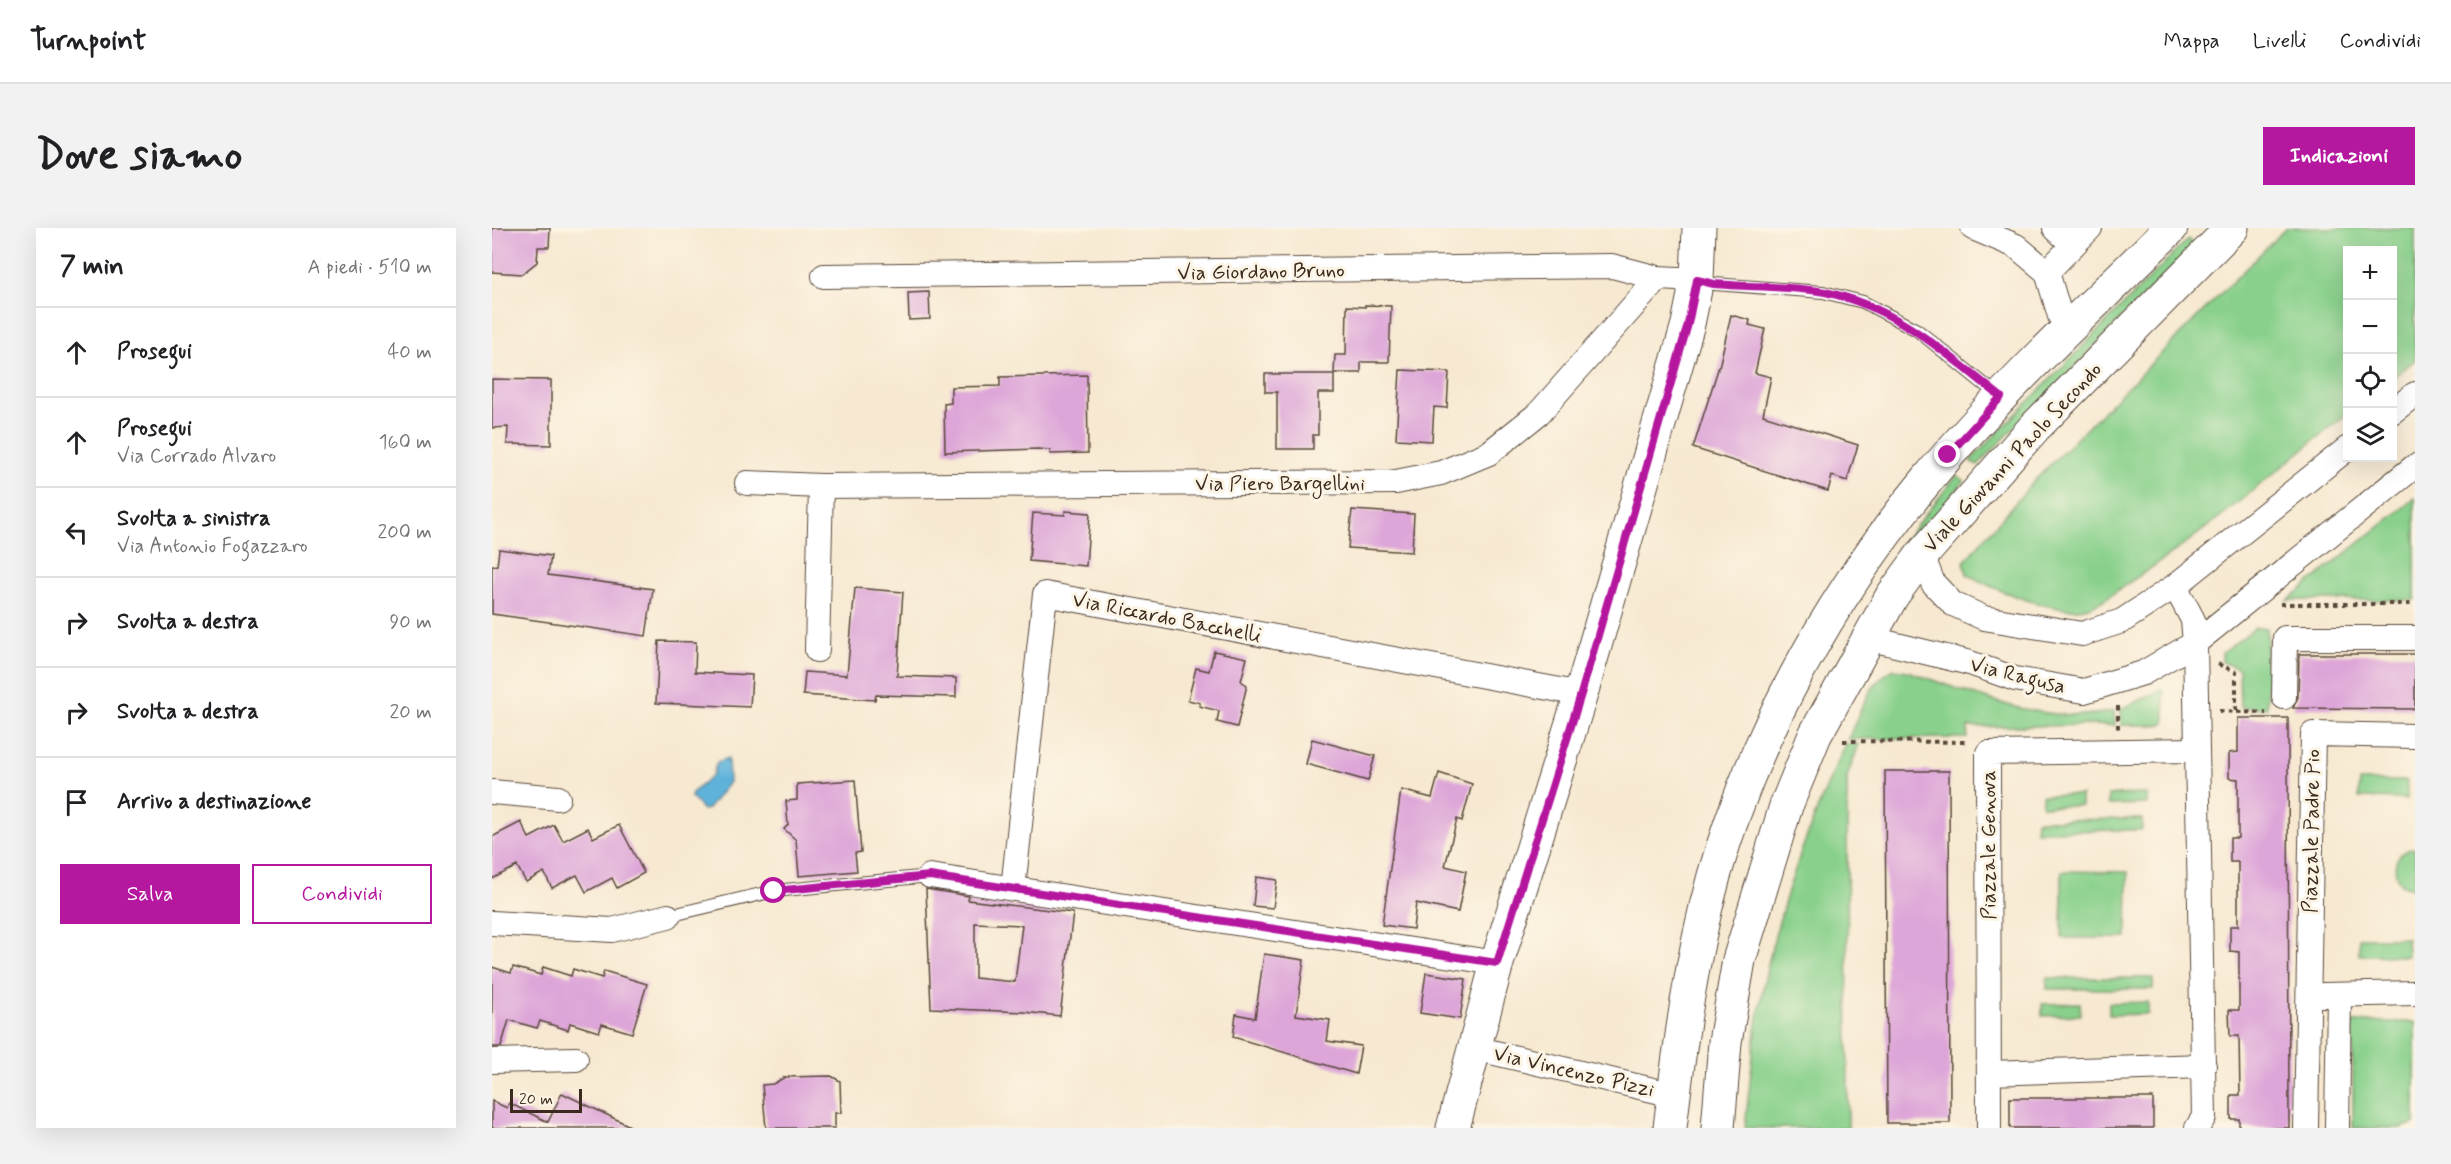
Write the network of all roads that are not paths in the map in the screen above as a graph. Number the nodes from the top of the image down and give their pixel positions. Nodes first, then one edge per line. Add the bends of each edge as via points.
1 (1699, 228) edge
2 (1974, 228) edge
3 (2055, 228) edge
4 (2090, 228) edge
5 (2171, 228) edge
6 (2232, 228) edge
7 (2073, 245) junction
8 (2047, 272) junction
9 (824, 276) dead end
10 (1658, 278) junction
11 (1697, 280) junction
12 (2068, 328) junction
13 (2415, 394) edge
14 (2001, 397) junction
15 (2397, 408) edge
16 (2343, 452) edge
17 (2415, 466) edge
18 (747, 483) dead end
19 (821, 486) junction
20 (1922, 555) junction
21 (2175, 586) junction
22 (1868, 638) junction
23 (2415, 638) edge
24 (2194, 643) junction
25 (817, 650) dead end
26 (1581, 694) junction
27 (2284, 697) dead end
28 (2415, 735) edge
29 (2196, 750) junction
30 (492, 792) edge
31 (558, 798) dead end
32 (930, 876) joint
33 (1013, 889) junction
34 (668, 916) joint
35 (492, 923) edge
36 (1497, 963) junction
37 (2415, 993) edge
38 (2309, 995) junction
39 (2340, 995) junction
40 (1474, 1048) junction
41 (576, 1059) dead end
42 (492, 1061) edge
43 (2204, 1066) junction
44 (1989, 1073) junction
45 (1674, 1095) junction
46 (1453, 1128) edge
47 (1670, 1128) edge
48 (1718, 1128) edge
49 (1989, 1128) edge
50 (2197, 1128) edge
51 (2306, 1128) edge
52 (2337, 1128) edge

1 - 11 main road
2 - 8 street via 2016,246
3 - 7 street
4 - 7 street
5 - 12 main road, Viale Giovanni Paolo Secondo
6 - 20 main road, Viale Giovanni Paolo Secondo via 2034,428
7 - 8 street
8 - 12 street via 2060,316
9 - 10 street, Via Giordano Bruno via 1612,266
10 - 11 street, Via Giordano Bruno
10 - 19 street, Via Piero Bargellini via 1539,413 1489,453 1441,473 1396,482
11 - 14 lane via 1823,292 1863,302 1917,330
11 - 26 main road via 1688,324
12 - 14 main road, Viale Giovanni Paolo Secondo
13 - 15 street
14 - 45 main road, Viale Giovanni Paolo Secondo via 1926,481 1862,565 1805,658 1770,729 1740,797 1714,876 1695,953
16 - 21 street
17 - 24 street, Via Ragusa
18 - 19 street, Via Piero Bargellini
19 - 25 street
20 - 21 street via 1933,584 1953,604 1984,618 2082,634 2122,621
20 - 22 main road, Viale Giovanni Paolo Secondo
21 - 24 street via 2193,620
22 - 24 street, Via Ragusa via 1970,663 2015,679 2084,691 2143,673
22 - 48 main road, Viale Giovanni Paolo Secondo via 1815,735 1762,879 1739,960 1725,1042
23 - 27 street via 2285,638
24 - 29 street
26 - 33 street, Via Riccardo Bacchelli via 1045,594
26 - 36 main road
28 - 38 street, Piazzale Padre Pio via 2313,734
29 - 43 street
29 - 44 street, Piazzale Genova via 1988,753
30 - 31 street
32 - 33 street
32 - 34 lane via 774,891
33 - 36 street
34 - 35 street via 612,930
36 - 40 main road
37 - 39 street
38 - 39 street
38 - 51 street, Piazzale Padre Pio
39 - 52 street
40 - 45 street, Via Vincenzo Pizzi
40 - 46 main road
41 - 42 street
43 - 44 street
43 - 50 street via 2205,1117
44 - 49 street, Piazzale Genova
45 - 47 main road, Viale Giovanni Paolo Secondo

